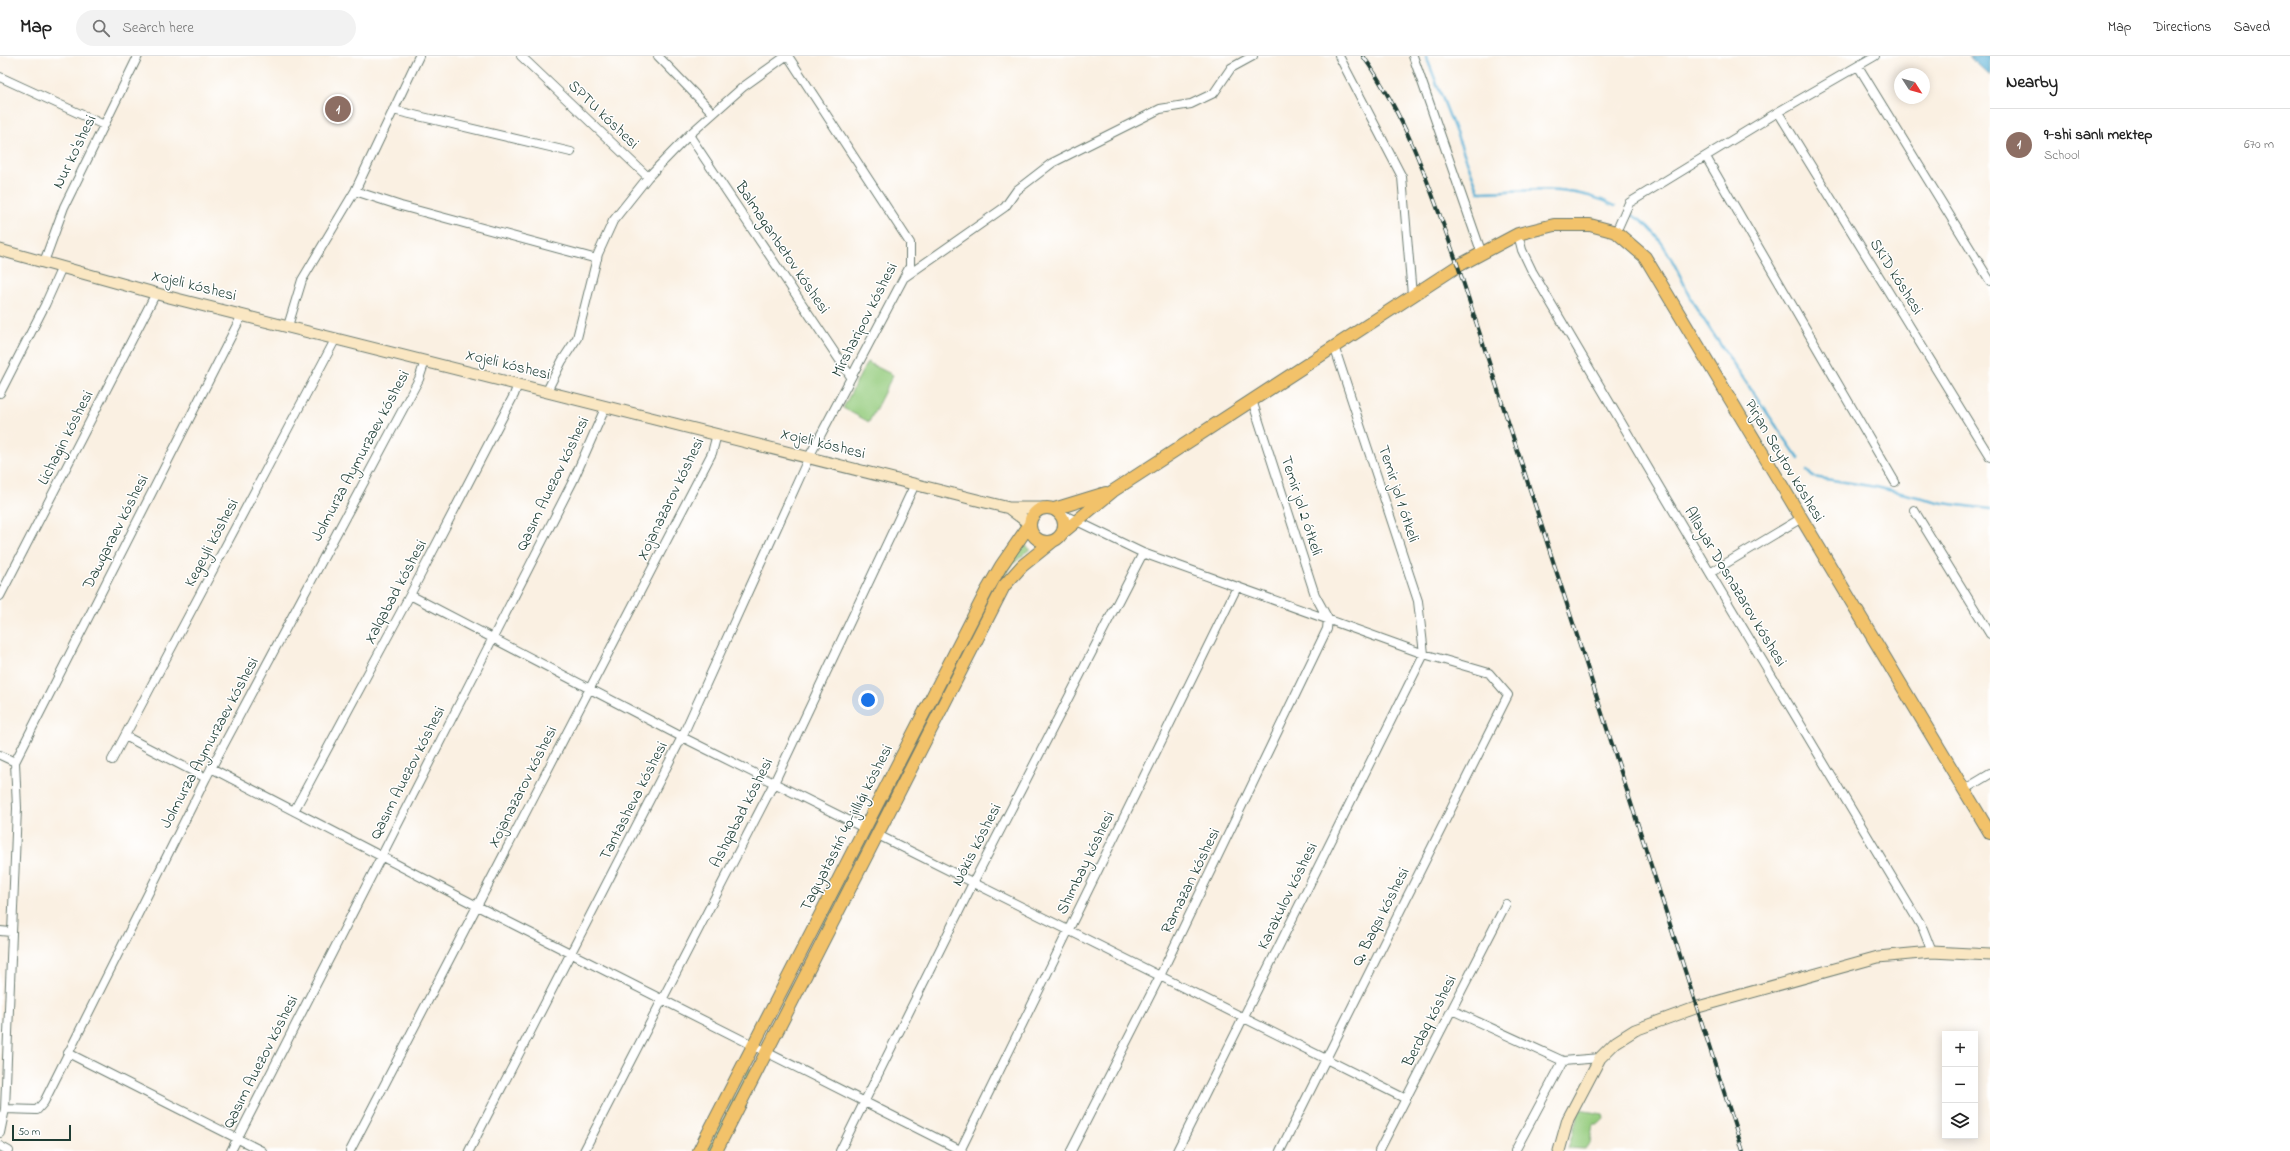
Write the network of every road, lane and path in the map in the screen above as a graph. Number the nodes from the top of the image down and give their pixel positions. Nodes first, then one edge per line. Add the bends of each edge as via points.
1 (138, 56) edge
2 (418, 56) edge
3 (521, 56) edge
4 (658, 56) edge
5 (787, 56) edge
6 (1253, 56) edge
7 (1339, 56) edge
8 (1413, 56) edge
9 (1875, 56) edge
10 (1858, 66) junction
11 (0, 78) edge
12 (393, 110) junction
13 (1778, 112) junction
14 (713, 113) junction
15 (104, 125) junction
16 (689, 135) junction
17 (571, 152) dead end
18 (1706, 157) junction
19 (648, 177) junction
20 (355, 191) junction
21 (1616, 232) junction
22 (1518, 234) junction
23 (0, 250) edge
24 (1482, 254) junction
25 (597, 259) junction
26 (44, 262) junction
27 (62, 267) junction
28 (903, 279) junction
29 (1990, 281) edge
30 (156, 293) junction
31 (1412, 295) junction
32 (242, 315) junction
33 (288, 326) junction
34 (336, 338) junction
35 (1334, 346) junction
36 (425, 361) junction
37 (851, 377) junction
38 (518, 384) junction
39 (547, 391) junction
40 (0, 393) edge
41 (1252, 400) junction
42 (606, 406) junction
43 (717, 434) junction
44 (809, 457) junction
45 (1990, 457) edge
46 (1895, 482) dead end
47 (915, 484) junction
48 (1113, 491) junction
49 (1009, 508) junction
50 (1052, 510) junction
51 (1914, 510) dead end
52 (1800, 519) junction
53 (1076, 521) junction
54 (1030, 524) junction
55 (1058, 537) junction
56 (1143, 552) junction
57 (1710, 573) junction
58 (1237, 587) junction
59 (410, 595) junction
60 (0, 596) edge
61 (1328, 619) junction
62 (1990, 634) edge
63 (493, 636) junction
64 (1424, 654) junction
65 (590, 688) junction
66 (125, 736) junction
67 (682, 737) junction
68 (0, 755) edge
69 (112, 760) dead end
70 (15, 762) junction
71 (211, 768) junction
72 (1990, 774) edge
73 (206, 778) junction
74 (774, 783) junction
75 (1965, 789) junction
76 (294, 811) junction
77 (866, 829) junction
78 (1990, 833) edge
79 (878, 835) junction
80 (381, 856) junction
81 (973, 883) junction
82 (1506, 904) dead end
83 (478, 906) junction
84 (1069, 930) junction
85 (0, 931) edge
86 (11, 932) junction
87 (1932, 952) junction
88 (572, 954) junction
89 (1990, 955) edge
90 (1160, 976) junction
91 (662, 998) junction
92 (1452, 1010) junction
93 (1243, 1018) junction
94 (3, 1042) edge
95 (753, 1045) junction
96 (767, 1052) junction
97 (68, 1053) junction
98 (1600, 1058) junction
99 (1326, 1059) junction
100 (1563, 1061) junction
101 (1406, 1099) junction
102 (865, 1101) junction
103 (5, 1109) junction
104 (0, 1133) edge
105 (238, 1139) junction
106 (0, 1146) edge
107 (9, 1151) edge
108 (231, 1151) edge
109 (262, 1151) edge
110 (350, 1151) edge
111 (469, 1151) edge
112 (584, 1151) edge
113 (699, 1151) edge
114 (716, 1151) edge
115 (840, 1151) edge
116 (961, 1151) edge
117 (1071, 1151) edge
118 (1177, 1151) edge
119 (1280, 1151) edge
120 (1379, 1151) edge
121 (1515, 1151) edge
122 (1559, 1151) edge

1 - 15 street, Nur ko'shesi
2 - 12 street
3 - 19 street, SPTU kóshesi
4 - 14 street
5 - 14 street via 743,87
5 - 28 street, Mirsharipov kóshesi via 910,243 910,266
6 - 28 street via 1231,68 1214,93 1191,104 1160,109 1052,163 1017,190 1005,207
7 - 31 street via 1402,177
8 - 24 street
9 - 10 street
10 - 13 street
10 - 29 street
11 - 15 street
12 - 17 street
12 - 20 street
13 - 18 street
13 - 45 street, SKiD kóshesi
14 - 16 street
15 - 26 street, Nur ko'shesi via 64,207
16 - 19 street
16 - 37 street, Balmaganbetov kóshesi
18 - 21 street via 1629,203
18 - 46 street
19 - 25 street via 613,221
20 - 25 street
20 - 33 street via 302,280
21 - 22 main road, Pirjan Seytov kóshesi via 1590,225 1554,225
21 - 52 main road, Pirjan Seytov kóshesi via 1645,257
22 - 24 main road, Pirjan Seytov kóshesi
22 - 57 street, Allayar Dosnazarov kóshesi via 1532,271
23 - 26 street, Xojeli kóshesi
24 - 31 main road, Pirjan Seytov kóshesi
25 - 39 street via 577,338
26 - 27 street, Xojeli kóshesi
27 - 30 street, Xojeli kóshesi
27 - 40 street via 46,305
28 - 37 street, Mirsharipov kóshesi
30 - 32 street, Xojeli kóshesi
30 - 60 street, Lichagin kóshesi
31 - 35 main road, Pirjan Seytov kóshesi
32 - 33 street, Xojeli kóshesi
32 - 70 street, Dawqaraev kóshesi
33 - 34 street, Xojeli kóshesi
34 - 36 street, Xojeli kóshesi
34 - 66 street, Kegeyli kóshesi
35 - 41 main road, Pirjan Seytov kóshesi
35 - 64 street, Temir jol 1 ótkeli via 1418,601
36 - 38 street, Xojeli kóshesi
36 - 71 street, Jolmurza Aymurzaev kóshesi via 418,379
37 - 44 street, Mirsharipov kóshesi
38 - 39 street, Xojeli kóshesi
38 - 59 street, Xalqabad kóshesi
39 - 42 street, Xojeli kóshesi
41 - 48 main road, Pirjan Seytov kóshesi
41 - 61 street, Temir jol 2 ótkeli via 1315,595
42 - 43 street, Xojeli kóshesi
42 - 63 street, Qasım Auezov kóshesi via 573,481
43 - 44 street, Xojeli kóshesi
43 - 65 street, Xojanazarov kóshesi via 712,453
44 - 47 street, Xojeli kóshesi
44 - 67 street, Tantasheva kóshesi
47 - 49 street, Xojeli kóshesi
47 - 74 street, Ashqabad kóshesi
48 - 50 main road
48 - 53 main road, Taqıyatastıń 40-jıllıǵı kóshesi
49 - 50 street
49 - 54 street
50 - 53 street
50 - 54 main road via 1034,514
50 - 55 main road via 1063,519
51 - 62 street
52 - 57 street
52 - 75 main road, Pirjan Seytov kóshesi
53 - 55 main road, Taqıyatastıń 40-jıllıǵı kóshesi
53 - 56 street
54 - 55 main road via 1037,539 1042,541
54 - 77 main road, Taqıyatastıń 40-jıllıǵı kóshesi via 986,592
55 - 79 main road, Taqıyatastıń 40-jıllıǵı kóshesi via 1022,566 1004,586
56 - 58 street
56 - 81 street, Nókis kóshesi
57 - 87 street, Allayar Dosnazarov kóshesi via 1924,929
58 - 61 street
58 - 84 street, Shımbay kóshesi
59 - 63 street
59 - 76 street, Xalqabad kóshesi
61 - 64 street
61 - 90 street, Ramazan kóshesi via 1327,629
63 - 65 street
63 - 80 street, Qasım Auezov kóshesi
64 - 93 street, Karakulov kóshesi
64 - 99 street, Q. Baqsı kóshesi via 1488,673 1508,695
65 - 67 street
65 - 83 street, Xojanazarov kóshesi
66 - 69 street, Kegeyli kóshesi
66 - 73 street
67 - 74 street
67 - 88 street, Tantasheva kóshesi
68 - 70 street
70 - 86 street via 17,808
71 - 73 street, Jolmurza Aymurzaev kóshesi
71 - 76 street
72 - 75 street
73 - 97 street, Jolmurza Aymurzaev kóshesi
74 - 77 street
74 - 91 street, Ashqabad kóshesi
75 - 78 main road, Pirjan Seytov kóshesi
76 - 80 street
77 - 95 main road, Taqıyatastıń 40-jıllıǵı kóshesi
79 - 81 street
79 - 96 main road, Taqıyatastıń 40-jıllıǵı kóshesi
80 - 83 street
80 - 105 street, Qasım Auezov kóshesi
81 - 84 street
81 - 102 street, Nókis kóshesi
82 - 92 street, Berdaq kóshesi
83 - 88 street
83 - 110 street, Xojanazarov kóshesi
84 - 90 street
84 - 116 street, Shımbay kóshesi
85 - 86 street
86 - 94 street
87 - 89 street
87 - 98 street via 1878,957 1691,1010 1635,1030 1616,1042
88 - 91 street
88 - 111 street, Tantasheva kóshesi
90 - 93 street
90 - 117 street, Ramazan kóshesi
91 - 95 street
91 - 112 street, Ashqabad kóshesi
92 - 100 street
92 - 101 street, Berdaq kóshesi
93 - 99 street
93 - 118 street, Karakulov kóshesi
94 - 103 street
95 - 96 street
95 - 113 main road, Taqıyatastıń 40-jıllıǵı kóshesi
96 - 102 street
96 - 114 main road, Taqıyatastıń 40-jıllıǵı kóshesi
97 - 103 street, Jolmurza Aymurzaev kóshesi via 44,1102 37,1110
97 - 105 street
98 - 100 street
98 - 122 street via 1568,1119
99 - 101 street
99 - 119 street, Q. Baqsı kóshesi
100 - 121 street
101 - 120 street, Berdaq kóshesi
102 - 115 street, Nókis kóshesi
102 - 116 street
103 - 104 street
105 - 108 street, Qasım Auezov kóshesi
105 - 109 street
106 - 107 street

